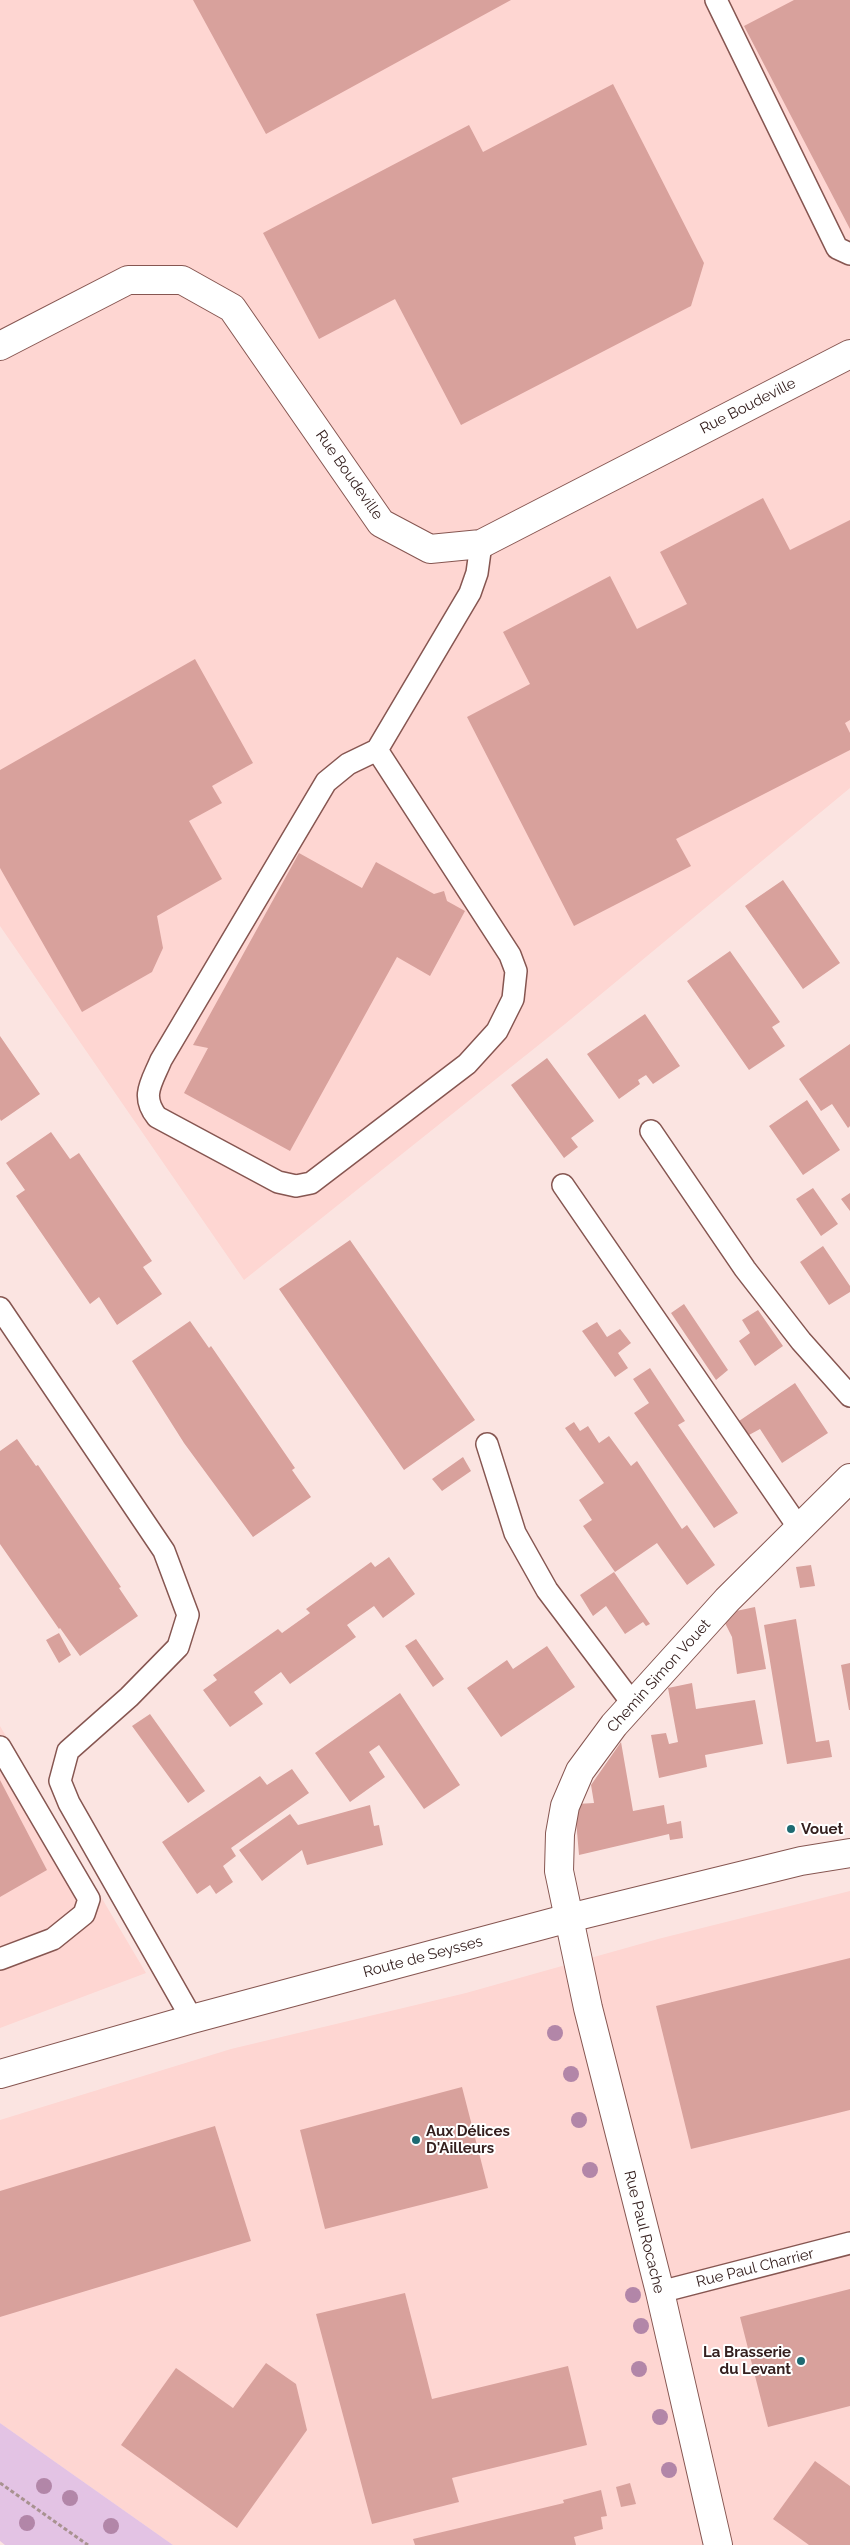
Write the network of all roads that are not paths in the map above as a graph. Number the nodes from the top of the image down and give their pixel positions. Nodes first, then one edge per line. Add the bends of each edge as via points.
1 (716, 0) edge
2 (850, 254) edge
3 (0, 346) edge
4 (850, 354) edge
5 (481, 544) junction
6 (377, 750) junction
7 (651, 1131) dead end
8 (563, 1185) dead end
9 (0, 1308) edge
10 (850, 1396) edge
11 (487, 1444) dead end
12 (850, 1478) edge
13 (799, 1528) junction
14 (633, 1704) junction
15 (0, 1747) edge
16 (850, 1853) edge
17 (569, 1918) junction
18 (0, 1958) edge
19 (192, 2019) junction
20 (1, 2070) edge
21 (850, 2243) edge
22 (660, 2292) junction
23 (718, 2545) edge

1 - 2 lane via 837,248
3 - 5 street, Rue Boudeville via 128,280 182,280 232,308 381,523 430,549
4 - 5 street, Rue Boudeville
5 - 6 lane via 470,593
6 - 6 lane via 348,764 326,782 161,1060 148,1092 149,1107 157,1117 278,1182 296,1186 311,1183 467,1064 497,1031 513,999 516,971 510,955
7 - 10 lane via 745,1269 801,1341
8 - 13 lane
9 - 19 lane via 164,1551 188,1615 178,1647 130,1697 68,1751 60,1781
11 - 14 lane via 515,1533 547,1590
12 - 13 street, Chemin Simon Vouet
13 - 14 street, Chemin Simon Vouet via 727,1600
14 - 17 street, Chemin Simon Vouet via 580,1771 564,1806 559,1871
15 - 18 lane via 89,1899 84,1914 53,1939
16 - 17 street, Route de Seysses via 800,1861
17 - 19 street, Route de Seysses
17 - 22 street, Rue Paul Rocache via 588,2008
19 - 20 street, Route de Seysses
21 - 22 lane, Rue Paul Charrier
22 - 23 street, Rue Paul Rocache

